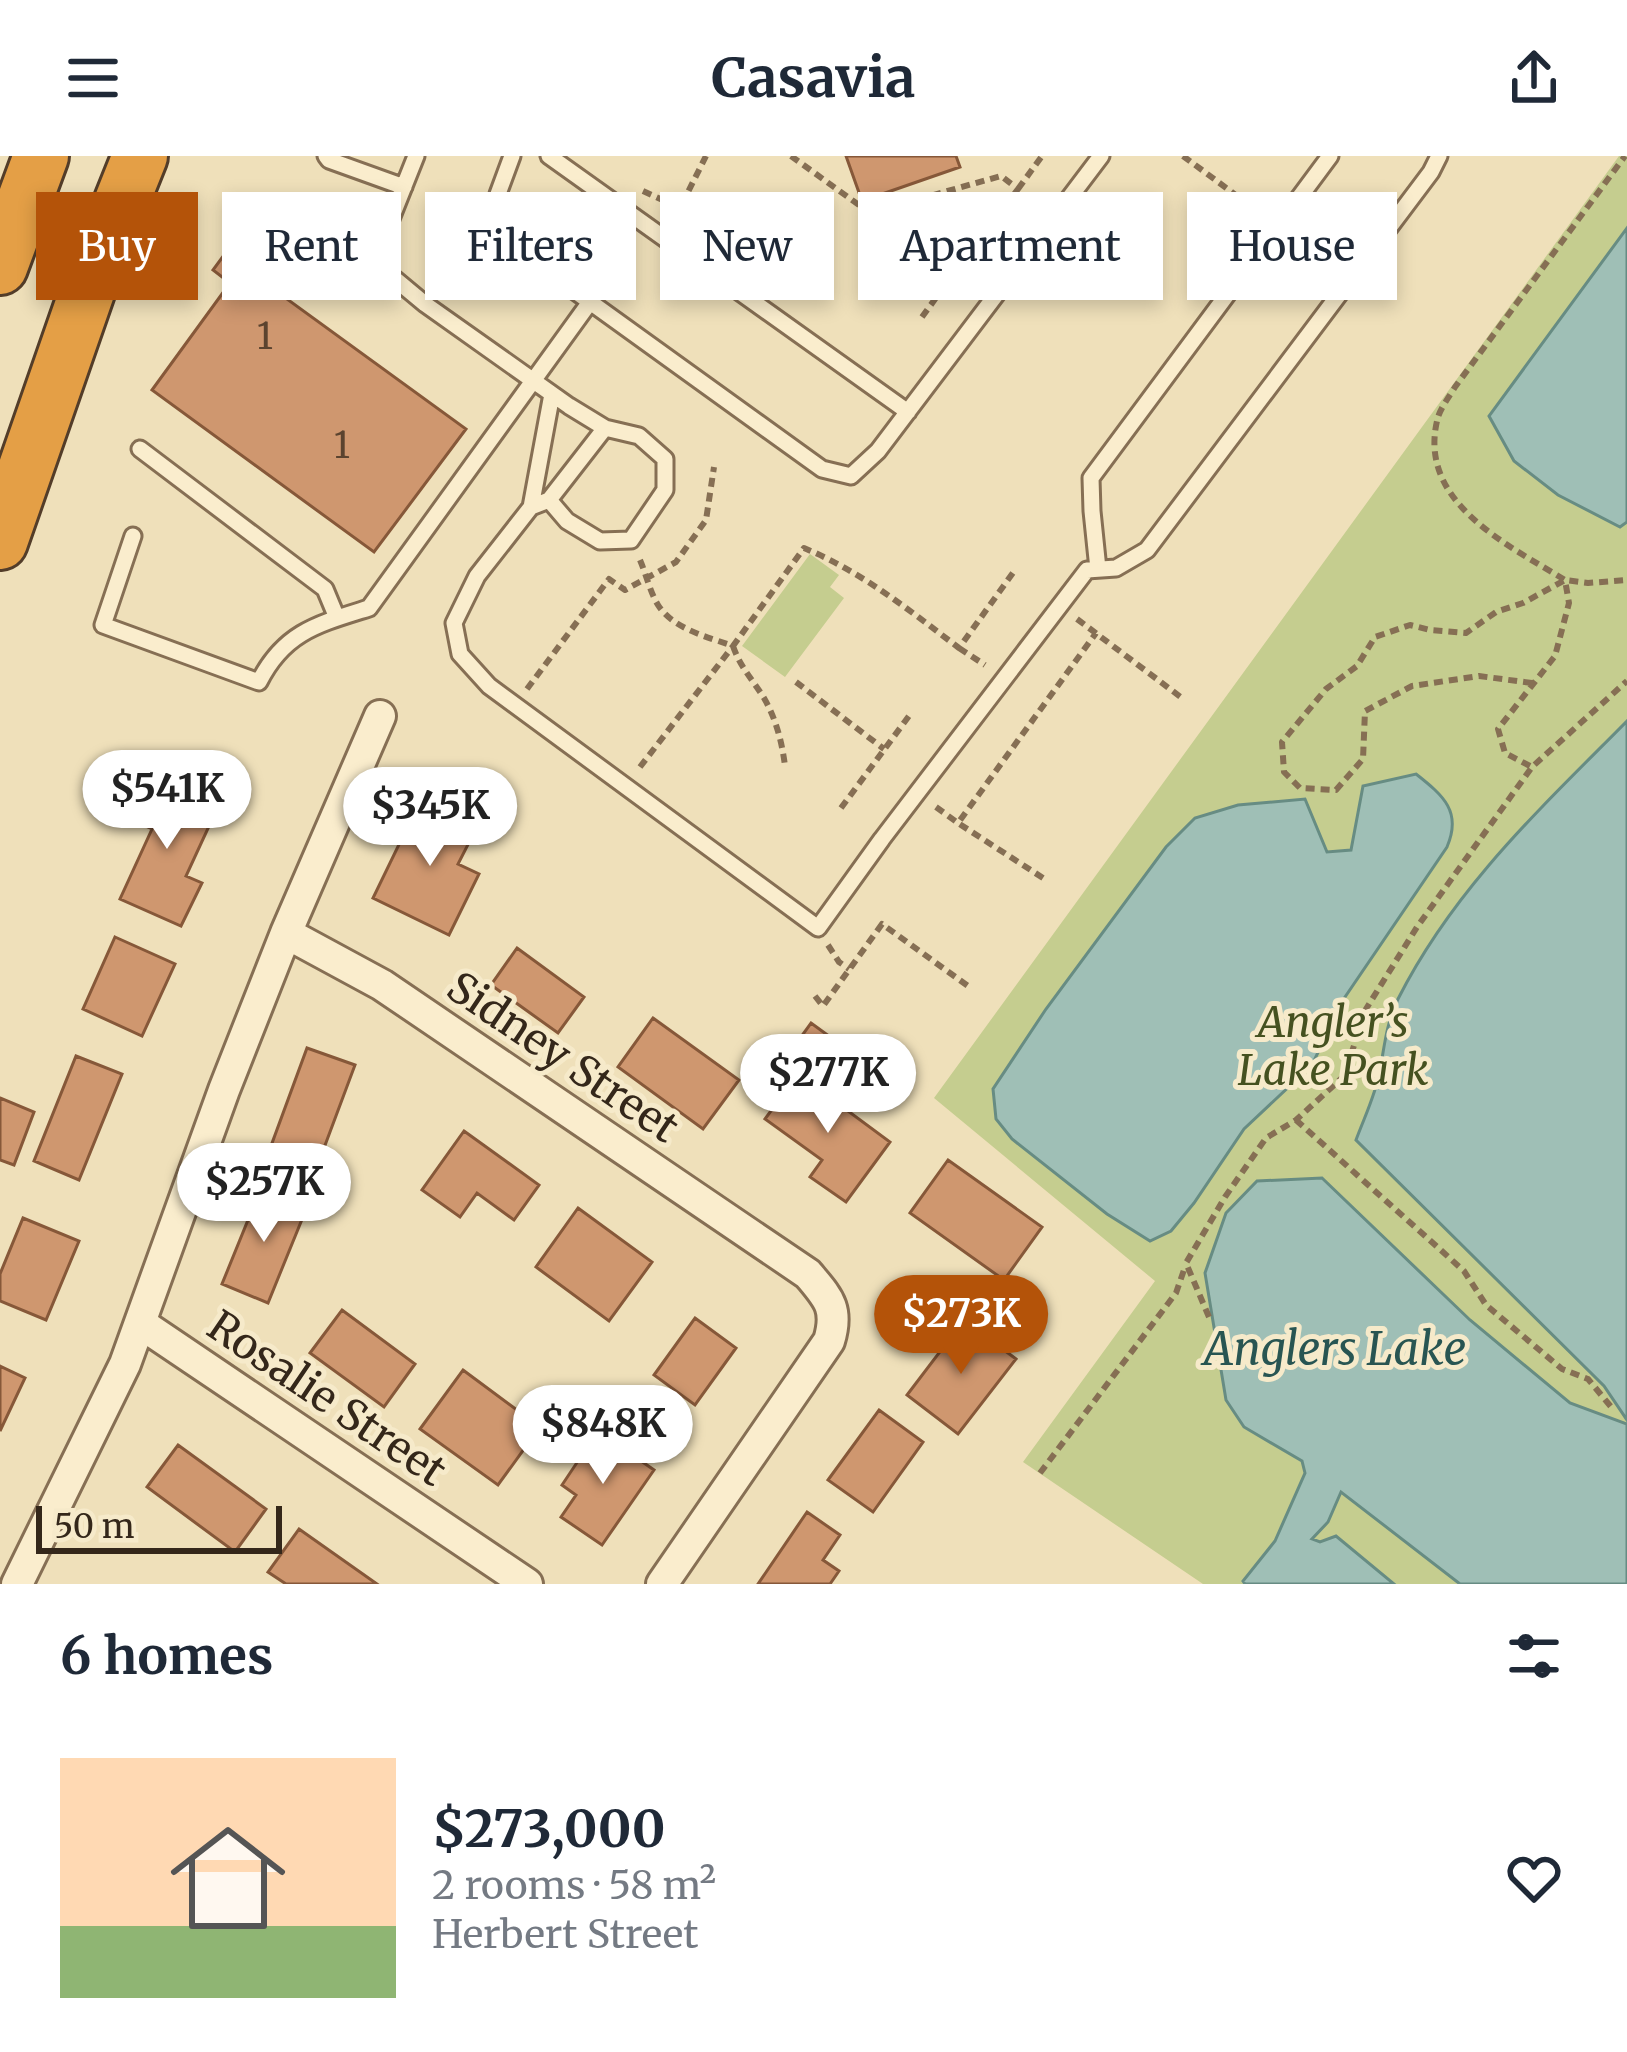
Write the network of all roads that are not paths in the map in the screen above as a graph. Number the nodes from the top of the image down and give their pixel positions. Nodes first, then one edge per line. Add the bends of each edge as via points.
1 (41, 156) edge
2 (140, 156) edge
3 (326, 156) edge
4 (416, 156) edge
5 (512, 156) edge
6 (549, 156) edge
7 (1101, 156) edge
8 (1330, 156) edge
9 (1439, 156) edge
10 (404, 188) junction
11 (0, 267) edge
12 (590, 302) junction
13 (535, 381) junction
14 (552, 394) junction
15 (908, 412) junction
16 (605, 428) junction
17 (140, 449) dead end
18 (549, 500) junction
19 (531, 507) junction
20 (133, 536) dead end
21 (0, 542) edge
22 (1098, 569) junction
23 (337, 618) junction
24 (380, 716) dead end
25 (286, 933) junction
26 (140, 1322) junction
27 (17, 1584) edge
28 (527, 1584) edge
29 (662, 1584) edge

1 - 11 highway
2 - 21 highway
3 - 10 lane
4 - 10 lane
5 - 12 lane via 498,194 500,225 518,250
6 - 15 lane
7 - 15 lane
8 - 22 lane via 1091,478
9 - 22 lane via 1147,550
10 - 13 lane via 381,244 389,274
12 - 13 lane
12 - 15 lane via 822,470 850,476
13 - 14 lane
13 - 23 lane via 369,608
14 - 16 lane
14 - 19 lane
16 - 18 lane
16 - 18 lane via 639,436 664,459 665,490 631,540 600,541
17 - 23 lane via 326,589
18 - 19 lane
19 - 22 lane via 477,576 454,623 460,654 489,686 818,928 1087,570
20 - 23 lane via 103,625 259,682 292,638
24 - 25 street
25 - 26 street
25 - 29 street, Sidney Street via 382,985 808,1274 830,1300 829,1341
26 - 27 street
26 - 28 street, Rosalie Street

